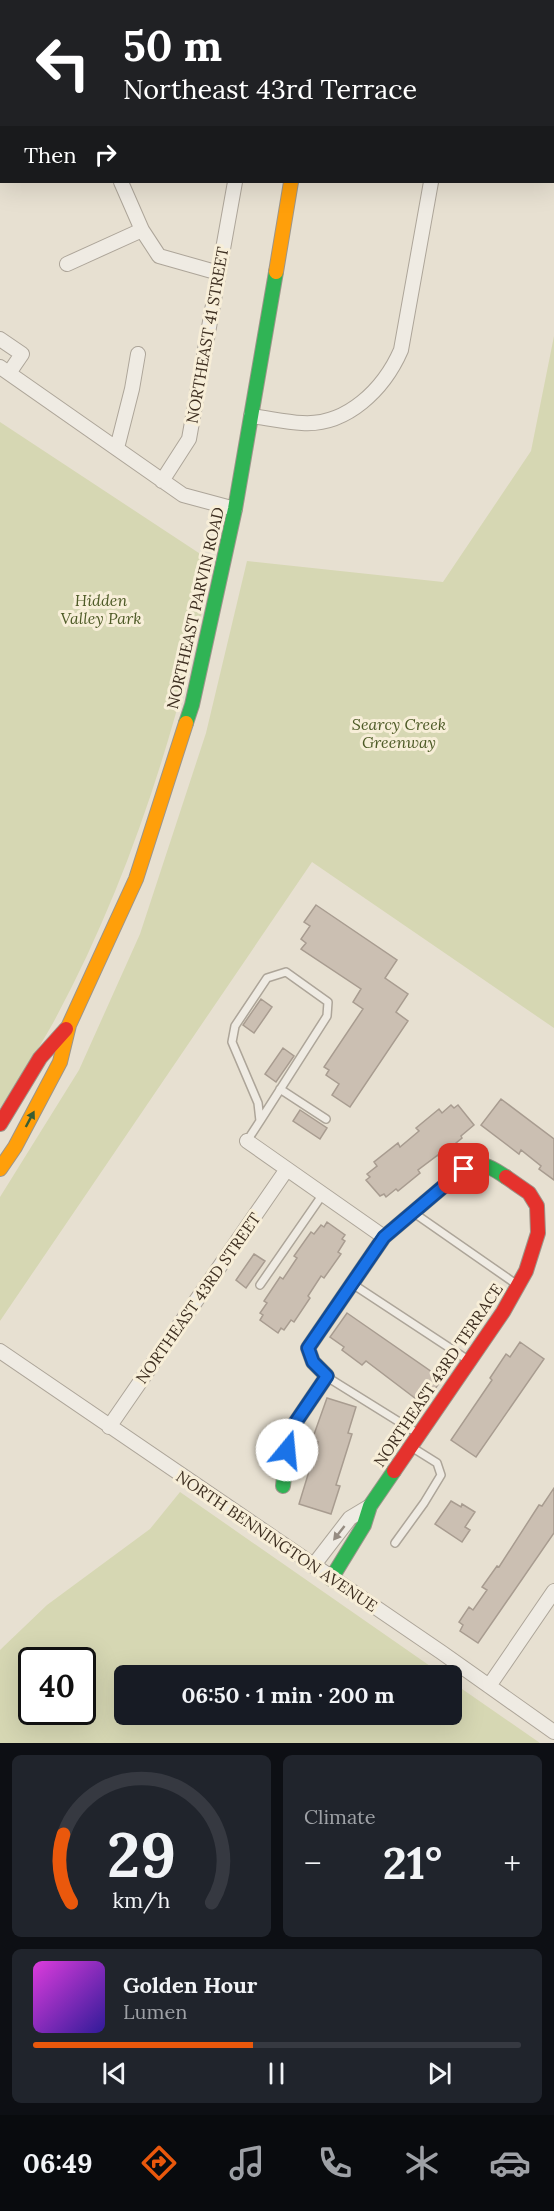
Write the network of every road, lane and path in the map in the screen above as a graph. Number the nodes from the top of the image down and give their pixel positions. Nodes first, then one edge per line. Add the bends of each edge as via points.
1 (121, 183) edge
2 (235, 183) edge
3 (291, 183) edge
4 (431, 183) edge
5 (142, 230) junction
6 (67, 264) dead end
7 (219, 273) junction
8 (0, 339) edge
9 (138, 354) dead end
10 (5, 370) edge
11 (251, 416) junction
12 (117, 448) junction
13 (162, 481) junction
14 (235, 509) junction
15 (69, 1025) junction
16 (280, 1089) junction
17 (326, 1119) dead end
18 (260, 1121) junction
19 (0, 1124) edge
20 (247, 1141) joint
21 (0, 1169) edge
22 (287, 1169) junction
23 (322, 1194) junction
24 (413, 1212) junction
25 (384, 1237) junction
26 (352, 1284) junction
27 (260, 1285) dead end
28 (518, 1285) junction
29 (0, 1351) edge
30 (470, 1361) junction
31 (327, 1376) junction
32 (109, 1427) junction
33 (415, 1440) junction
34 (283, 1486) dead end
35 (370, 1506) junction
36 (395, 1543) dead end
37 (313, 1566) junction
38 (332, 1579) junction
39 (554, 1591) edge
40 (489, 1686) junction
41 (554, 1732) edge

1 - 5 street
2 - 7 street, NORTHEAST 41 STREET
3 - 11 main road, NORTHEAST PARVIN ROAD
4 - 11 street via 401,350 381,386 351,410 323,421 303,423
5 - 6 street
5 - 7 street via 159,255
7 - 13 street, NORTHEAST 41 STREET via 189,439
8 - 10 street via 22,354
9 - 12 street
10 - 12 street
11 - 14 main road, NORTHEAST PARVIN ROAD
12 - 13 street
13 - 14 street via 183,495
14 - 15 main road, NORTHEAST PARVIN ROAD via 192,705 136,879
15 - 19 main road, NORTHEAST PARVIN ROAD via 40,1058
21 -> 15 main road, NORTHEAST PARVIN ROAD via 60,1062
16 - 17 lane
16 - 18 lane
16 - 18 lane via 327,1016 328,1002 286,972 267,978 235,1026 232,1042 258,1103
18 - 20 lane
20 - 22 street
22 - 23 street
22 - 32 street, NORTHEAST 43RD STREET
23 - 25 street
23 - 27 lane
24 - 25 main road, NORTHEAST 43RD TERRACE
24 - 28 lane
24 - 28 main road, NORTHEAST 43RD TERRACE via 464,1169 477,1164 489,1166 529,1193 537,1206 538,1233
25 - 26 main road, NORTHEAST 43RD TERRACE
26 - 30 lane
26 - 31 main road, NORTHEAST 43RD TERRACE via 308,1348 313,1362
28 - 30 main road, NORTHEAST 43RD TERRACE
29 - 32 street, NORTH BENNINGTON AVENUE
30 - 33 main road, NORTHEAST 43RD TERRACE
31 - 33 lane
31 - 34 main road via 289,1432
32 - 37 street, NORTH BENNINGTON AVENUE
33 - 35 main road, NORTHEAST 43RD TERRACE
33 - 36 lane via 437,1463 441,1475
35 -> 37 street, NORTHEAST 43RD TERRACE via 350,1518
35 - 38 main road, NORTHEAST 43RD TERRACE via 364,1525
37 - 38 street, NORTH BENNINGTON AVENUE
38 - 40 street, NORTH BENNINGTON AVENUE
39 - 40 street
40 - 41 street, NORTH BENNINGTON AVENUE

